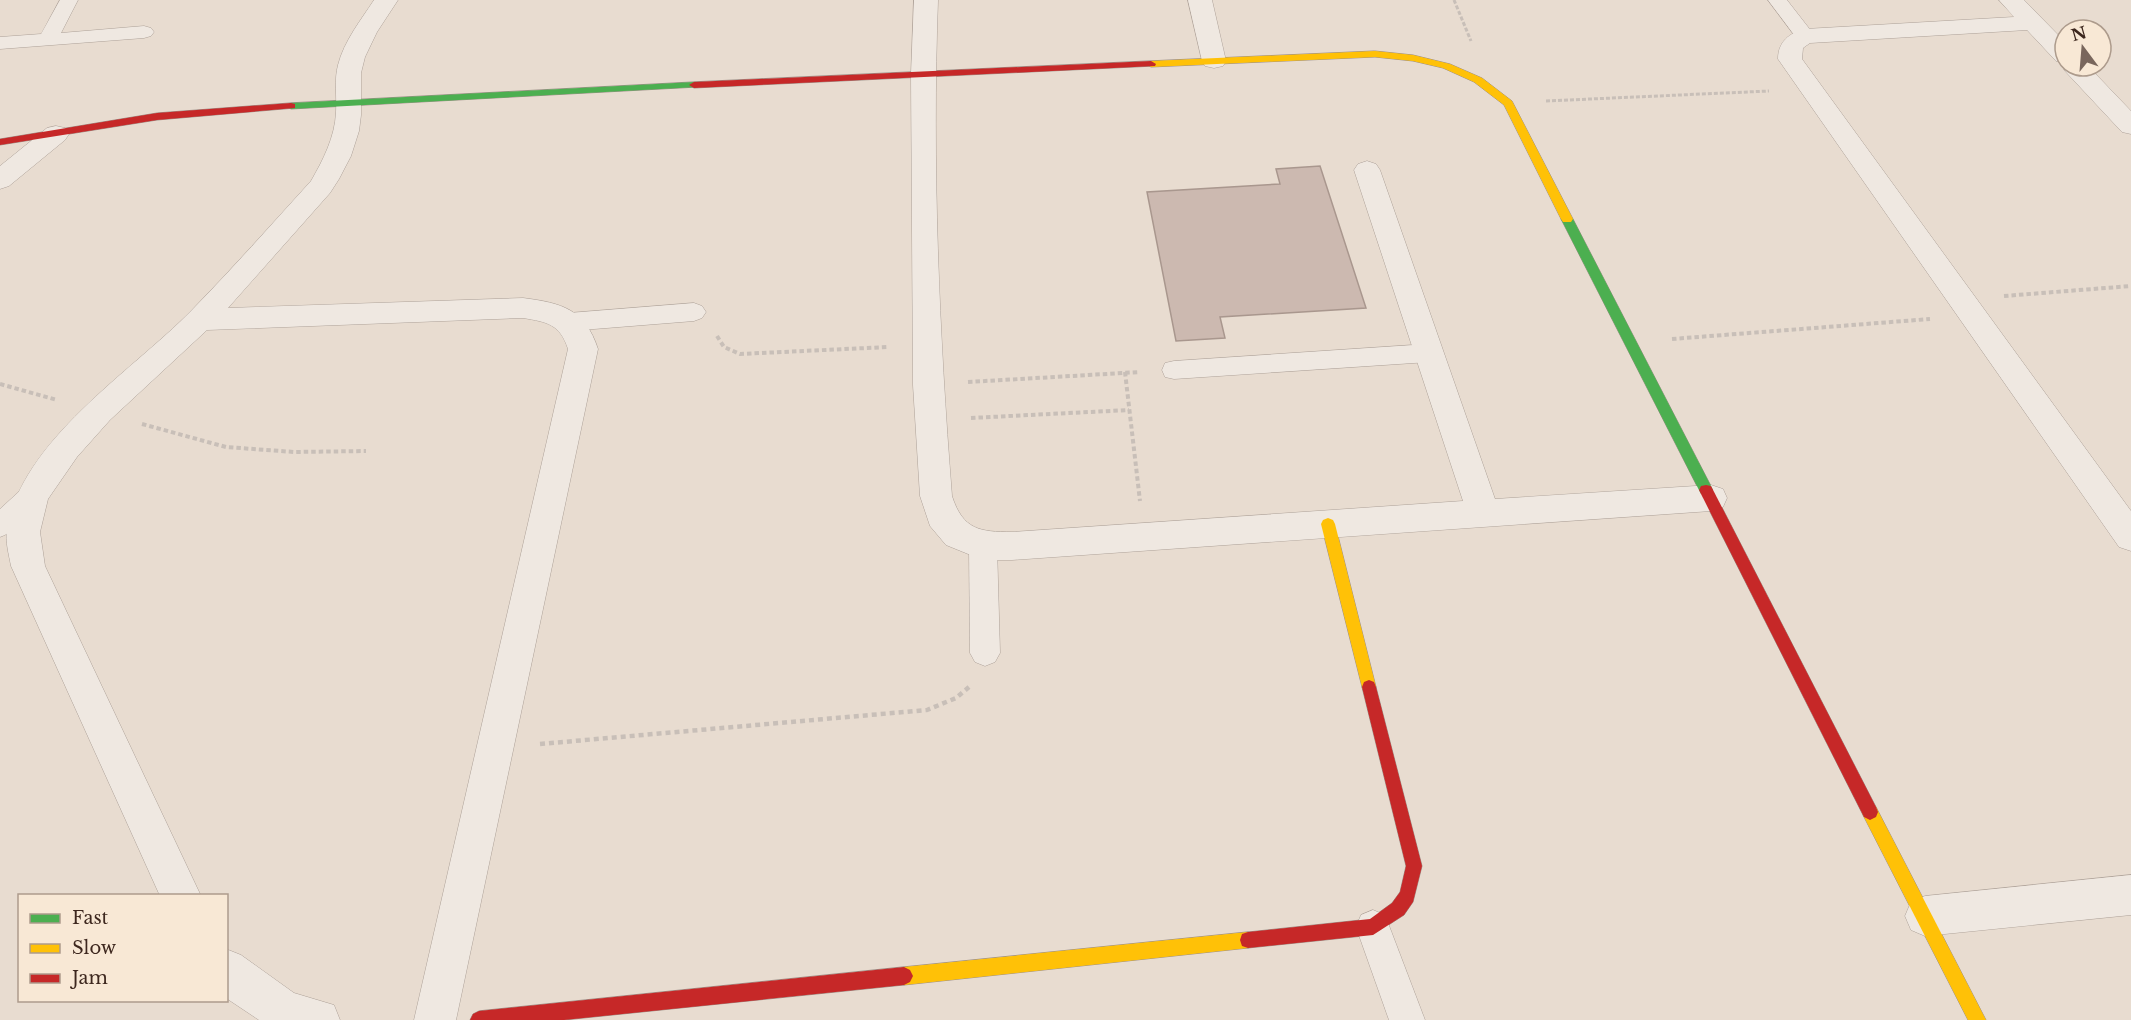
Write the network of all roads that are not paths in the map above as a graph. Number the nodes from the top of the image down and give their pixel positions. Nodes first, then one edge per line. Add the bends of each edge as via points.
1 (69, 0) edge
2 (386, 0) edge
3 (926, 0) edge
4 (1200, 0) edge
5 (1777, 0) edge
6 (2011, 0) edge
7 (2033, 23) junction
8 (144, 32) dead end
9 (1805, 36) junction
10 (47, 40) junction
11 (0, 44) edge
12 (2053, 44) edge
13 (1214, 61) junction
14 (923, 74) junction
15 (2085, 78) edge
16 (348, 101) junction
17 (2131, 126) edge
18 (56, 134) junction
19 (0, 142) edge
20 (1367, 170) dead end
21 (0, 180) edge
22 (694, 312) road end
23 (200, 320) junction
24 (569, 321) junction
25 (1429, 353) junction
26 (1174, 369) road end
27 (33, 495) junction
28 (1711, 498) junction
29 (1484, 514) junction
30 (1328, 524) junction
31 (0, 526) edge
32 (2131, 537) edge
33 (983, 546) junction
34 (985, 652) road end
35 (180, 894) edge
36 (2131, 895) edge
37 (1925, 916) junction
38 (1373, 927) junction
39 (228, 972) edge
40 (319, 1020) edge
41 (435, 1020) edge
42 (479, 1020) edge
43 (1407, 1020) edge
44 (1977, 1020) edge

1 - 10 lane
2 - 16 street via 356,48 350,66
3 - 14 street
4 - 13 street
5 - 9 lane
6 - 7 street
7 - 9 street
7 - 12 street
8 - 10 lane
9 - 32 street via 1794,42 1789,50 1790,59
10 - 11 lane
13 - 14 street
13 - 28 street via 1375,54 1415,57 1454,68 1488,85 1508,103
14 - 16 street
14 - 33 street via 928,385 936,496 942,516 958,535
15 - 17 street
16 - 18 street via 160,116
16 - 23 street via 343,142 321,187
18 - 19 street
18 - 21 street
20 - 25 street
22 - 24 lane
23 - 24 street via 523,308 549,311
23 - 27 street via 99,412 66,448
24 - 41 street via 580,334 583,349
25 - 26 lane
25 - 29 street
27 - 31 lane
27 - 35 street via 22,532 28,566
28 - 29 street
28 - 37 street
29 - 30 street
30 - 33 street
30 - 38 street via 1414,866 1410,892 1397,913
33 - 34 lane
36 - 37 street
37 - 44 street
38 - 42 street
38 - 43 lane
39 - 40 street via 285,1012

